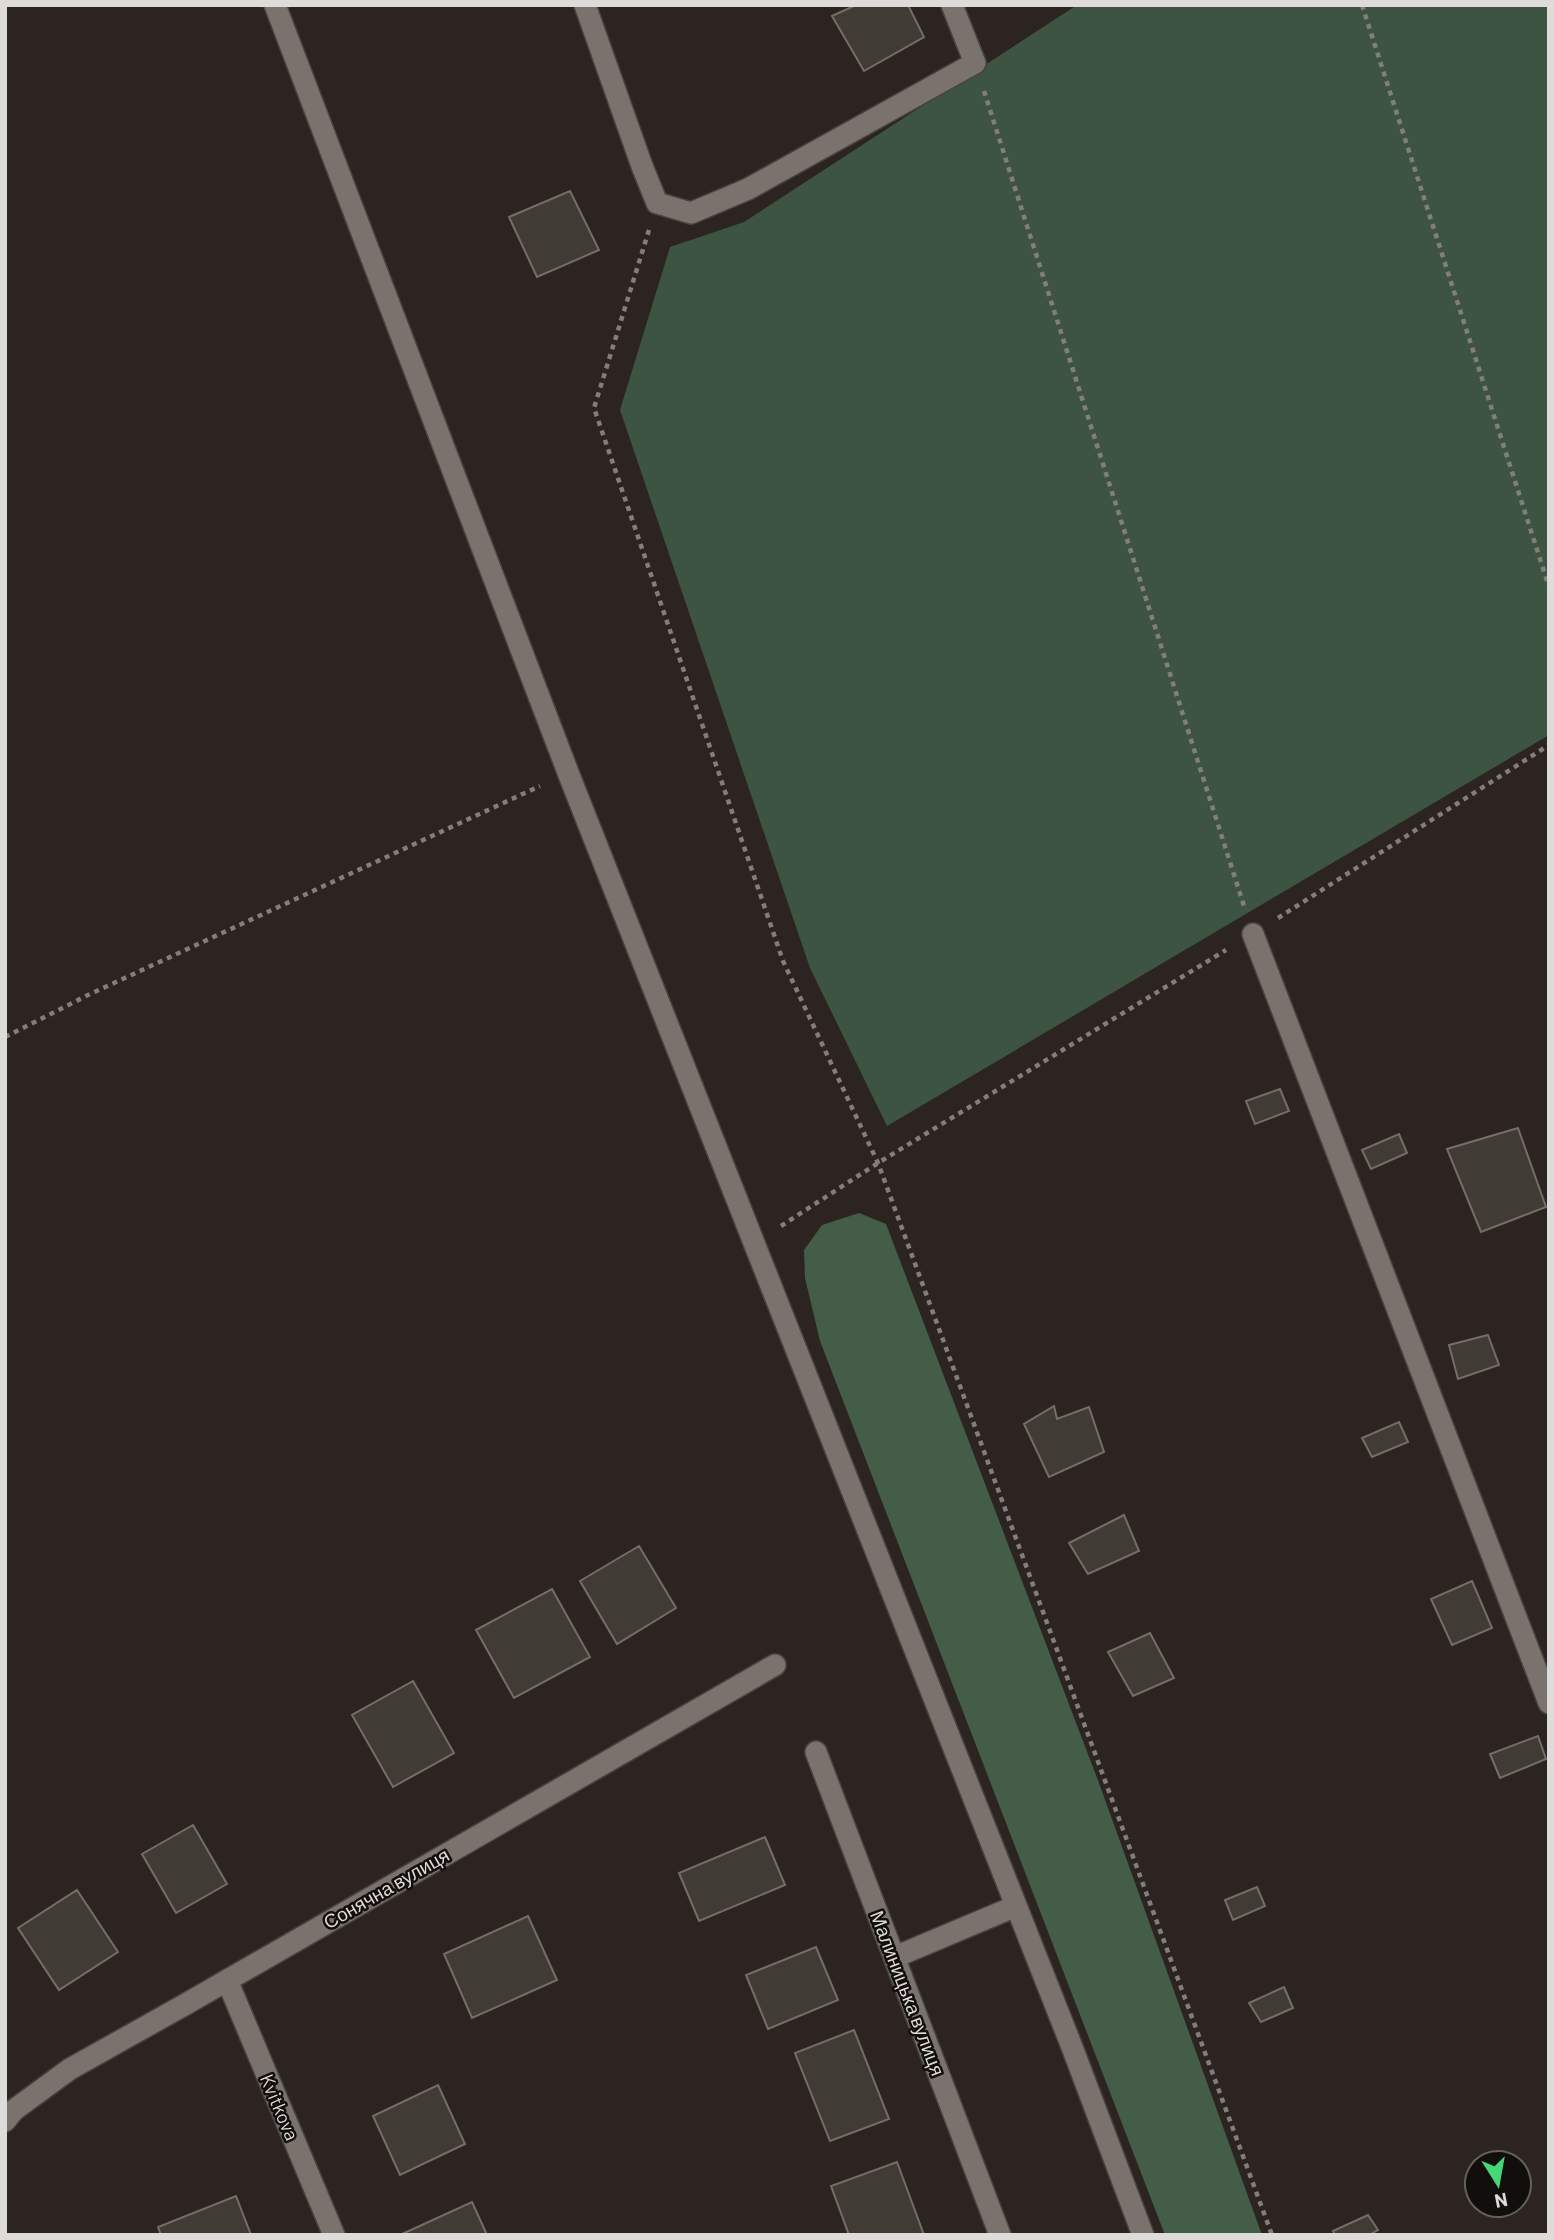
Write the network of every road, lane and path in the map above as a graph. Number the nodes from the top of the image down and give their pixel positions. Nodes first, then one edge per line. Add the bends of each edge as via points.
1 (275, 5) edge
2 (585, 5) edge
3 (952, 5) edge
4 (1362, 5) edge
5 (975, 63) junction
6 (657, 203) junction
7 (1549, 587) edge
8 (1549, 745) edge
9 (569, 775) junction
10 (1253, 934) junction
11 (5, 1037) edge
12 (878, 1163) junction
13 (753, 1244) junction
14 (775, 1665) dead end
15 (1549, 1703) edge
16 (816, 1752) dead end
17 (1016, 1906) junction
18 (894, 1957) junction
19 (227, 1980) junction
20 (5, 2121) edge
21 (334, 2235) edge
22 (1000, 2235) edge
23 (1143, 2235) edge
24 (1272, 2235) edge

1 - 9 street
2 - 6 street
3 - 5 street
4 - 7 path
5 - 6 street via 748,189 691,213
5 - 10 path
6 - 12 path via 594,408 783,961
8 - 10 path
9 - 11 path
9 - 13 street
10 - 12 path
10 - 15 street
12 - 13 path
12 - 24 path
13 - 17 street
14 - 19 street, Сонячна вулиця
16 - 18 street, Малиницька вулиця
17 - 18 street
17 - 23 street
18 - 22 street, Малиницька вулиця
19 - 20 street, Сонячна вулиця via 70,2068
19 - 21 street, Kvitkova

